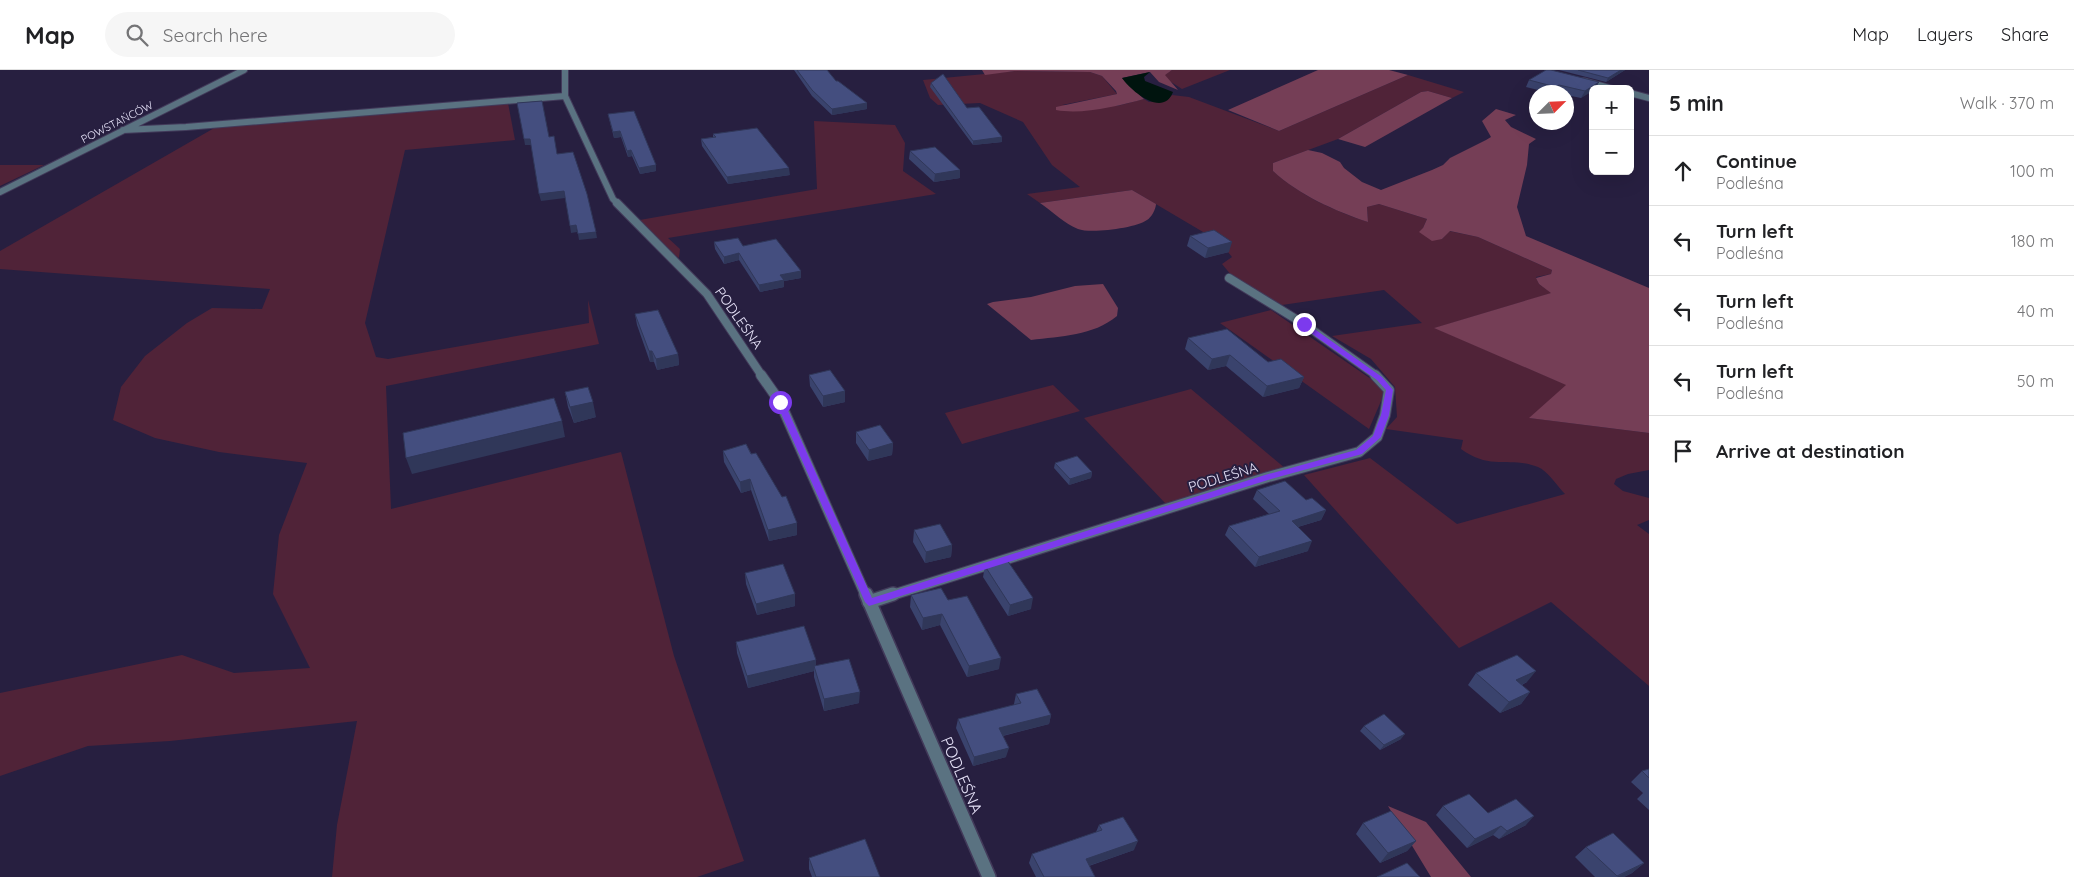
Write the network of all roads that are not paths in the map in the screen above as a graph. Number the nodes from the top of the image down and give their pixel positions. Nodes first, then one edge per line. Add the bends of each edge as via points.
1 (244, 70) edge
2 (565, 70) edge
3 (1576, 79) edge
4 (1598, 85) edge
5 (1634, 94) edge
6 (565, 96) junction
7 (1649, 98) edge
8 (122, 130) junction
9 (0, 192) edge
10 (1229, 278) dead end
11 (869, 602) junction
12 (989, 877) edge

1 - 8 street, POWSTAŃCÓW
2 - 6 street, PODLEŚNA
3 - 4 street
5 - 7 street
6 - 8 street
6 - 11 street, PODLEŚNA via 613,199 706,294 780,402
8 - 9 street, POWSTAŃCÓW
10 - 11 street, PODLEŚNA via 1304,324 1380,378 1390,390 1377,437 1359,452 1268,477
11 - 12 street, PODLEŚNA

